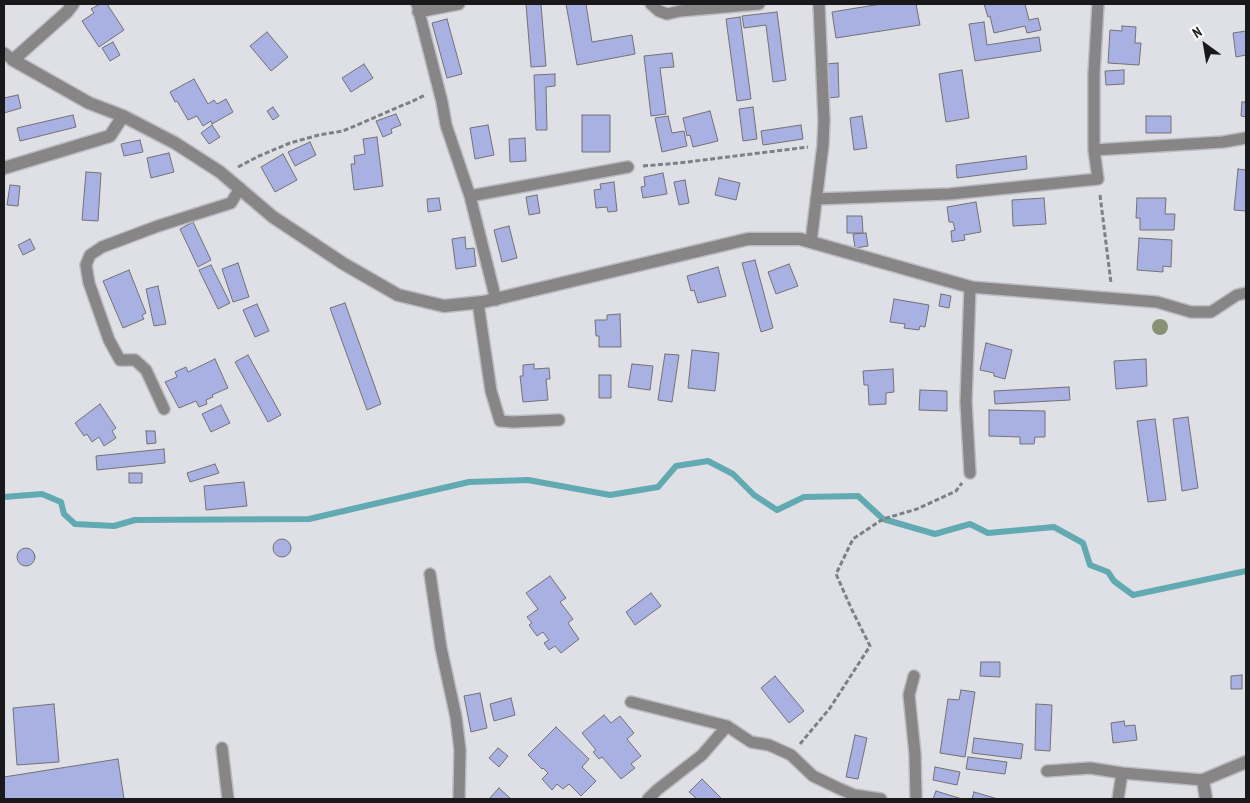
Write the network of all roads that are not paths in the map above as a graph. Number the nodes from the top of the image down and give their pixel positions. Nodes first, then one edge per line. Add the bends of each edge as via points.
1 (73, 4) edge
2 (460, 4) edge
3 (650, 4) edge
4 (759, 4) edge
5 (819, 4) edge
6 (1098, 4) edge
7 (417, 8) edge
8 (8, 57) edge
9 (123, 116) junction
10 (1246, 138) edge
11 (1094, 150) junction
12 (628, 167) road end
13 (4, 168) edge
14 (240, 188) junction
15 (470, 196) junction
16 (816, 199) junction
17 (811, 242) junction
18 (970, 287) junction
19 (1246, 293) edge
20 (496, 300) junction
21 (478, 303) junction
22 (164, 410) dead end
23 (560, 420) dead end
24 (970, 473) road end
25 (430, 574) dead end
26 (914, 676) dead end
27 (631, 702) dead end
28 (727, 726) junction
29 (222, 748) dead end
30 (1246, 762) edge
31 (1047, 771) dead end
32 (1122, 773) junction
33 (1203, 780) junction
34 (228, 799) edge
35 (459, 799) edge
36 (648, 799) edge
37 (881, 799) edge
38 (916, 799) edge
39 (1118, 799) edge
40 (1206, 799) edge

1 - 8 street
2 - 7 lane
3 - 4 lane via 667,14
5 - 16 lane via 824,120
6 - 11 lane
7 - 15 lane via 446,125
8 - 9 street via 89,102
9 - 13 street via 110,136
9 - 14 street via 175,142
10 - 11 lane
11 - 16 lane via 1098,179 949,194
12 - 15 lane
14 - 21 street via 273,217 398,295 444,306
14 - 22 lane via 231,203 102,247 90,255 86,265 109,340 120,360 135,360 146,370
15 - 20 lane
16 - 17 lane
17 - 18 street
17 - 20 street via 800,238 748,239
18 - 19 lane via 1157,302 1191,312 1211,312 1237,295
18 - 24 lane via 966,402
20 - 21 street
21 - 23 lane via 491,391 500,421
25 - 35 lane via 458,733
26 - 38 lane via 909,695
27 - 28 lane
28 - 36 lane via 702,755
28 - 37 lane via 751,742 769,745 791,755 813,776 854,795
29 - 34 lane
30 - 33 street
31 - 32 lane via 1090,768
32 - 33 lane
32 - 39 lane
33 - 40 street

